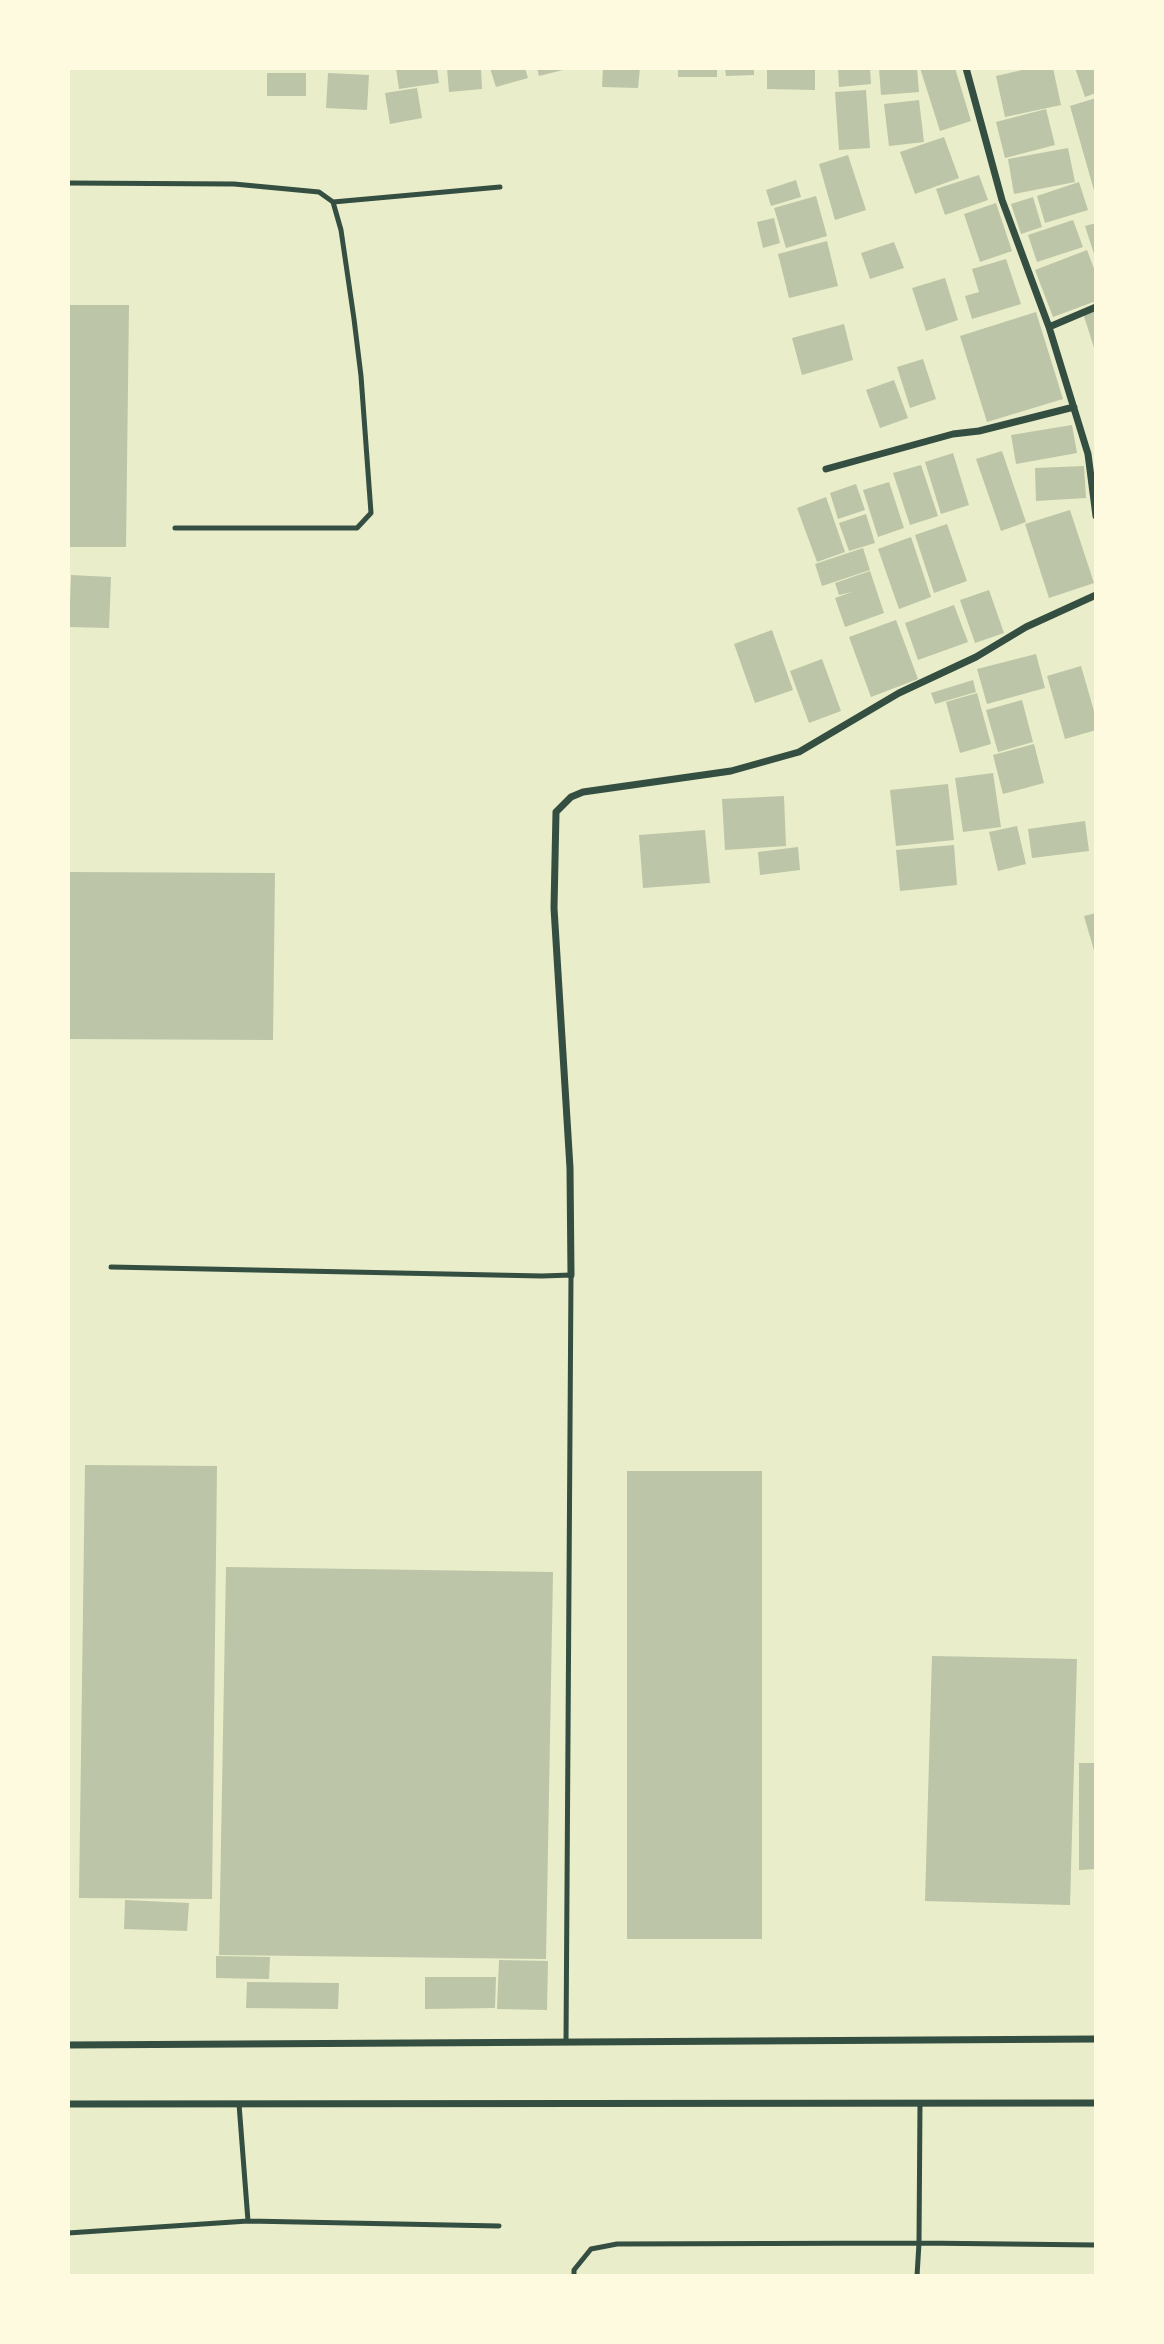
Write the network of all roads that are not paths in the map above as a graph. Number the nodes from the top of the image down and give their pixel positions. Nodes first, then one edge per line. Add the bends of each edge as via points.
1 (966, 68) edge
2 (68, 183) edge
3 (500, 187) dead end
4 (333, 202) junction
5 (1096, 307) edge
6 (1049, 327) junction
7 (1074, 407) junction
8 (826, 470) dead end
9 (1096, 516) edge
10 (175, 528) dead end
11 (1096, 595) edge
12 (111, 1267) dead end
13 (572, 1275) junction
14 (1096, 2039) edge
15 (566, 2042) junction
16 (68, 2045) edge
17 (1096, 2103) edge
18 (68, 2104) edge
19 (239, 2104) junction
20 (920, 2104) junction
21 (248, 2221) junction
22 (499, 2226) dead end
23 (68, 2233) edge
24 (919, 2242) junction
25 (1096, 2245) edge
26 (574, 2276) edge
27 (917, 2276) edge

1 - 6 street via 1002,200
2 - 4 lane via 234,184 319,192
3 - 4 lane
4 - 10 lane via 361,376 371,513 357,528
5 - 6 street
6 - 7 street
7 - 8 street via 953,434
7 - 9 street via 1088,454
11 - 13 street via 899,693 799,752 731,771 583,792 556,811 554,908
12 - 13 lane
13 - 15 lane
14 - 15 street
15 - 16 street
17 - 20 street
18 - 19 street
19 - 20 street
19 - 21 lane
20 - 24 lane
21 - 22 lane
21 - 23 lane
24 - 25 lane
24 - 26 lane via 617,2244 591,2249 573,2270
24 - 27 lane

